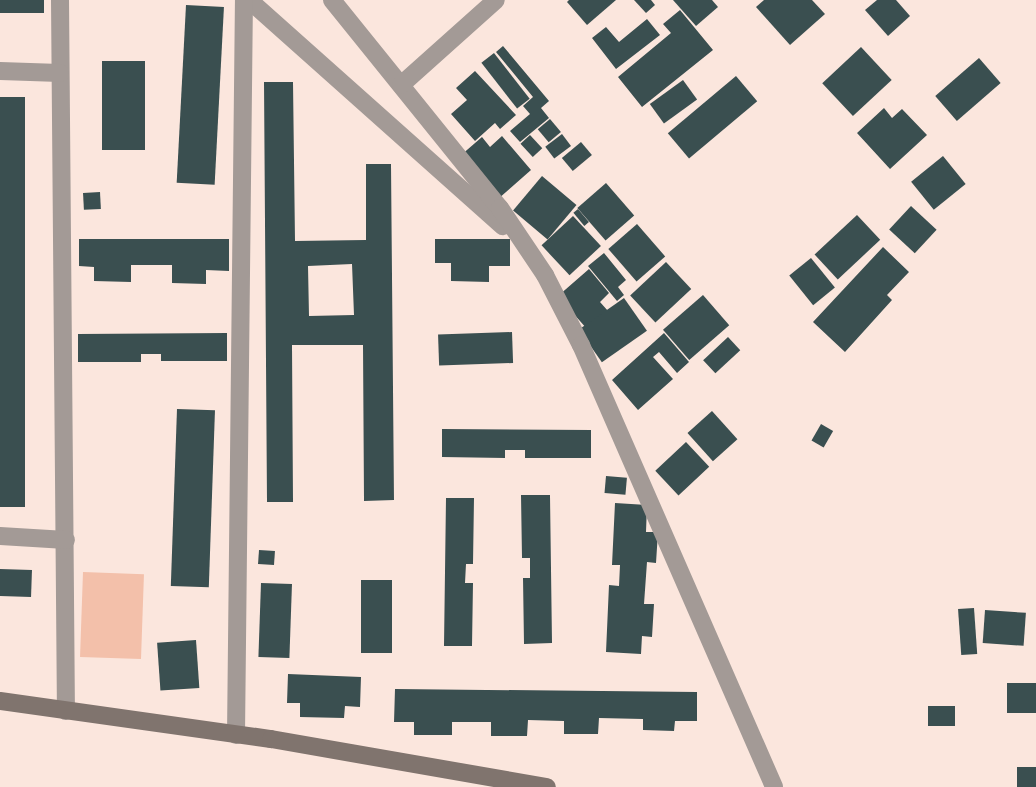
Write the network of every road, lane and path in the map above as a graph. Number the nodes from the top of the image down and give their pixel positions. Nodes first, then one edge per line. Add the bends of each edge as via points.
1 (60, 0) edge
2 (244, 0) edge
3 (249, 0) edge
4 (332, 0) edge
5 (496, 0) edge
6 (0, 71) edge
7 (60, 73) junction
8 (401, 85) junction
9 (525, 245) junction
10 (0, 536) edge
11 (66, 540) junction
12 (0, 701) edge
13 (66, 711) junction
14 (236, 735) junction
15 (547, 787) edge
16 (774, 787) edge

1 - 7 street
2 - 14 street
3 - 9 street
4 - 8 street
5 - 8 street
6 - 7 street
7 - 11 street
8 - 9 street
9 - 16 street via 581,345
10 - 11 street
11 - 13 street
12 - 13 main road
13 - 14 main road
14 - 15 main road

